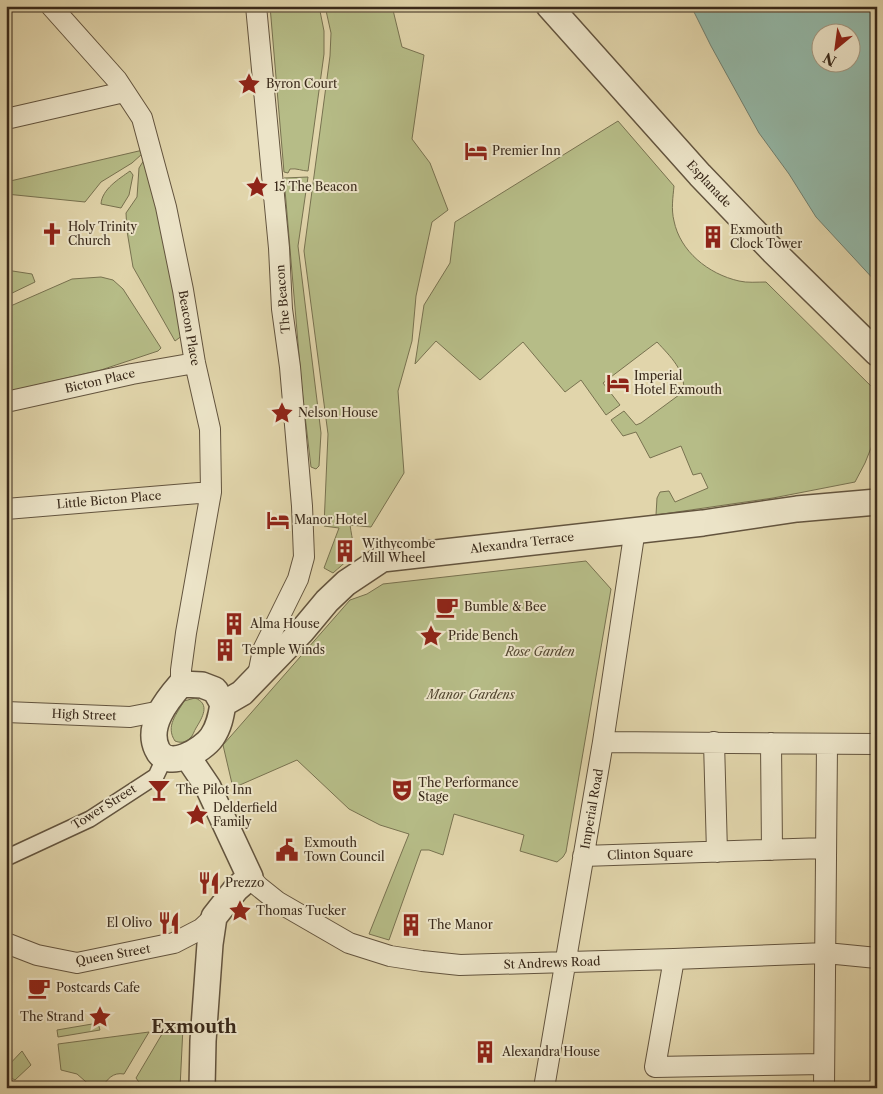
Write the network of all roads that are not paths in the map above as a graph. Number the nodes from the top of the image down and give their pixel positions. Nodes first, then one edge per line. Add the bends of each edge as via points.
1 (51, 6) edge
2 (256, 6) edge
3 (549, 6) edge
4 (124, 92) junction
5 (6, 119) edge
6 (877, 353) edge
7 (195, 363) junction
8 (6, 402) edge
9 (211, 492) junction
10 (877, 502) edge
11 (6, 509) edge
12 (634, 529) junction
13 (258, 675) junction
14 (181, 684) junction
15 (223, 704) junction
16 (161, 711) junction
17 (6, 712) edge
18 (603, 742) junction
19 (714, 742) junction
20 (771, 743) junction
21 (827, 744) junction
22 (877, 744) edge
23 (176, 757) junction
24 (825, 848) junction
25 (772, 850) junction
26 (717, 852) junction
27 (583, 856) junction
28 (6, 858) edge
29 (250, 877) junction
30 (214, 918) junction
31 (6, 943) edge
32 (826, 953) junction
33 (877, 958) edge
34 (674, 959) junction
35 (565, 962) junction
36 (824, 1064) junction
37 (202, 1088) edge
38 (544, 1088) edge
39 (824, 1088) edge

1 - 4 street, Beacon Place
2 - 13 street, The Beacon via 280,248 282,309 290,367 304,557 298,579 264,650
3 - 6 street, Esplanade via 700,175
4 - 5 street
4 - 7 street, Beacon Place via 142,118 152,152 183,290
7 - 8 street, Bicton Place
7 - 9 street, Beacon Place via 210,429
9 - 11 street, Little Bicton Place
9 - 14 street, Beacon Place via 186,633
10 - 12 street, Alexandra Terrace
12 - 13 street, Alexandra Terrace via 382,559 346,582
12 - 18 street, Imperial Road
13 - 15 street, Alexandra Terrace via 242,693
14 - 15 street via 202,684 215,690
14 - 16 street
15 - 23 street via 220,722 202,748
16 - 17 street, High Street via 130,716
16 - 23 street via 156,725 157,750
18 - 19 street
18 - 27 street, Imperial Road
19 - 20 street
19 - 26 street
20 - 21 street
20 - 25 street
21 - 22 street
21 - 24 street
23 - 28 street, Tower Street via 156,776 90,819
23 - 29 street via 208,787
24 - 25 street, Clinton Square
24 - 32 street
25 - 26 street, Clinton Square
26 - 27 street, Clinton Square
27 - 35 street, Imperial Road
29 - 30 street via 236,889
29 - 35 street, St Andrews Road via 278,902 330,934 390,956 460,965
30 - 31 street, Queen Street via 174,943 77,963 37,955
30 - 37 street via 202,1041
32 - 33 street, St Andrews Road
32 - 34 street, St Andrews Road
32 - 36 street
34 - 35 street, St Andrews Road
34 - 36 street via 656,1067
35 - 38 street, Imperial Road
36 - 39 street

